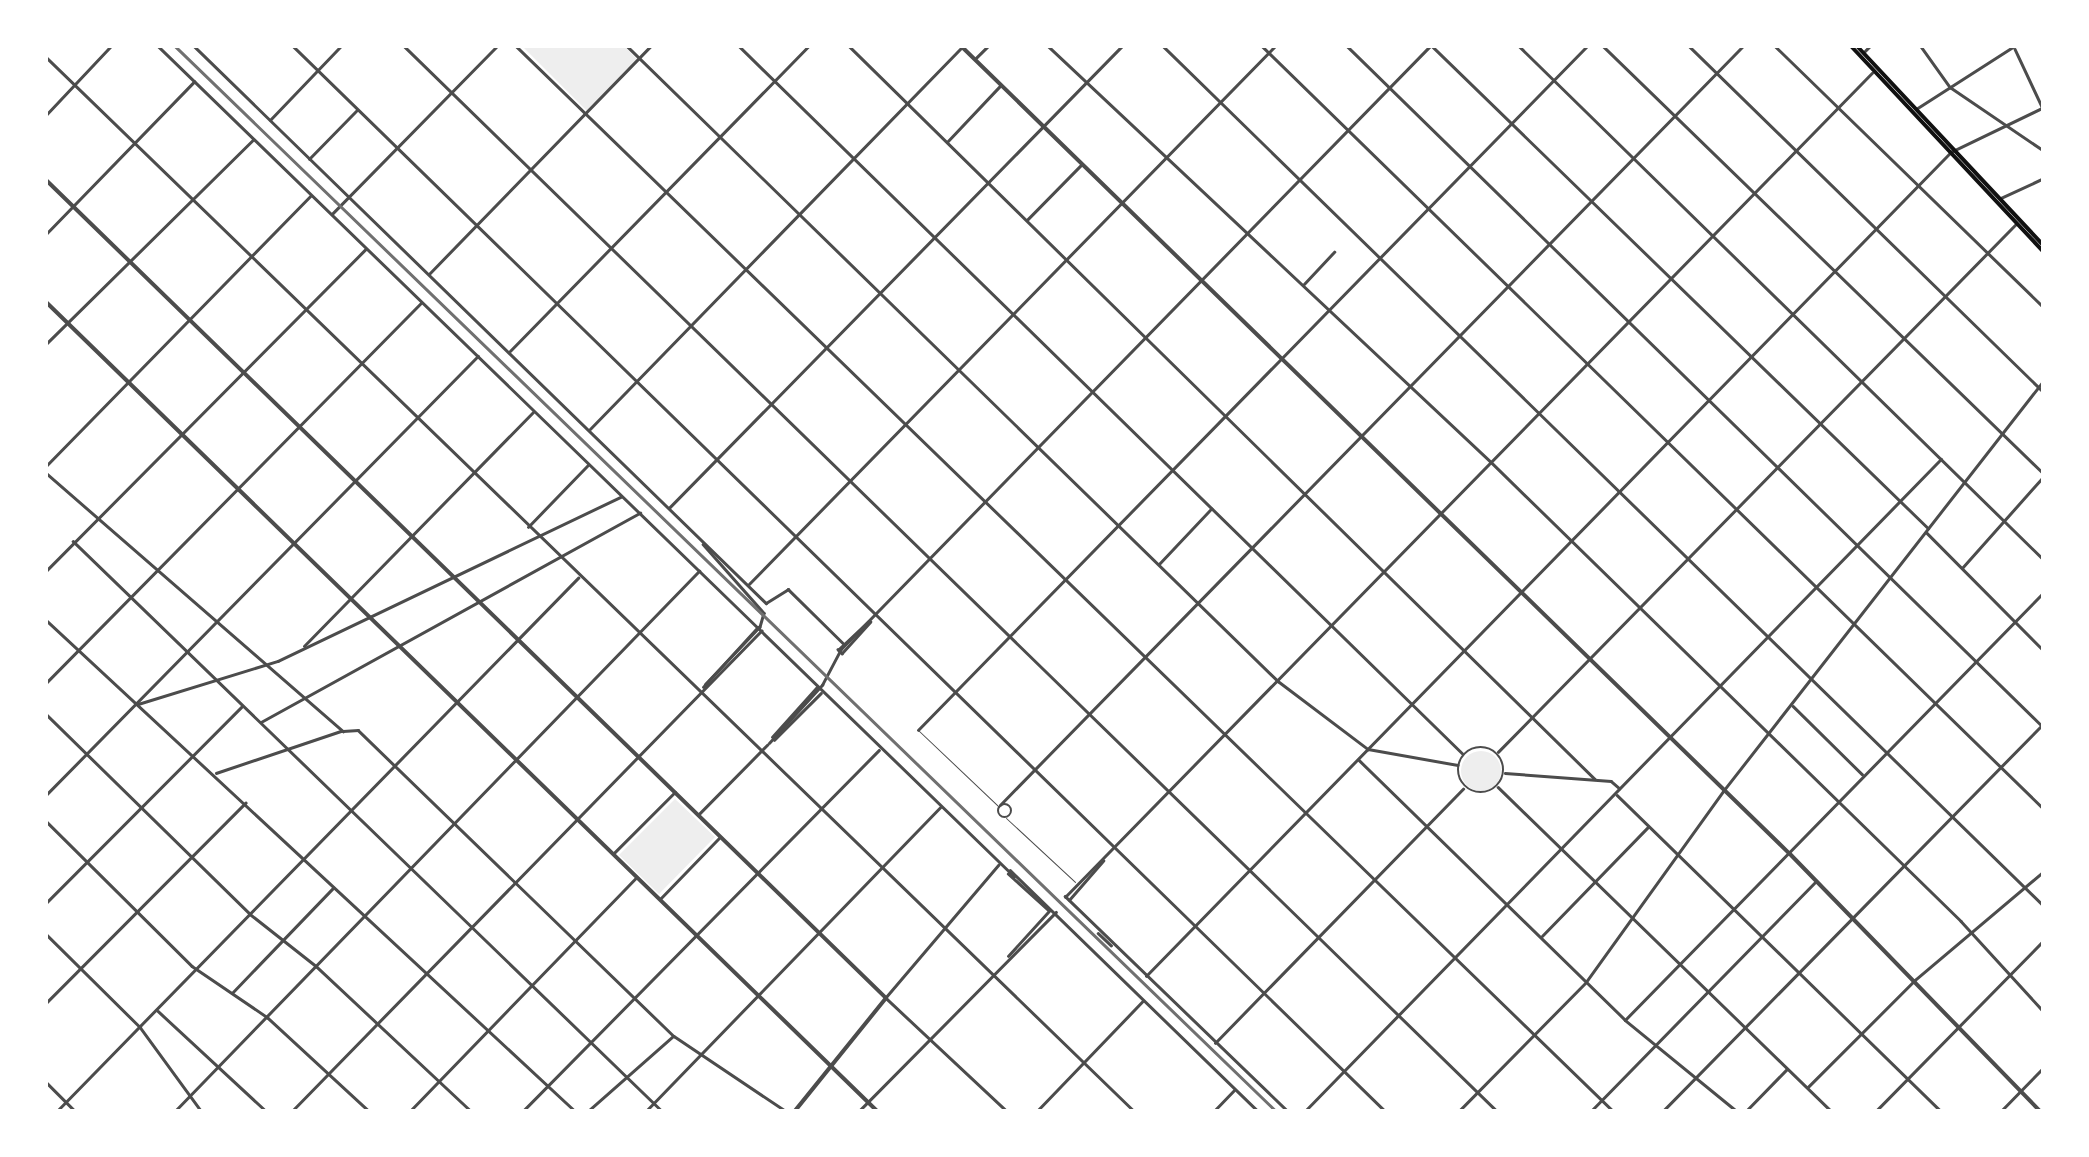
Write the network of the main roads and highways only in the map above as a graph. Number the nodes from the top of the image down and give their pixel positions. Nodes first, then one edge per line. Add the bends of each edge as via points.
1 (1853, 45) edge
2 (2044, 249) edge

1 - 2 main road

